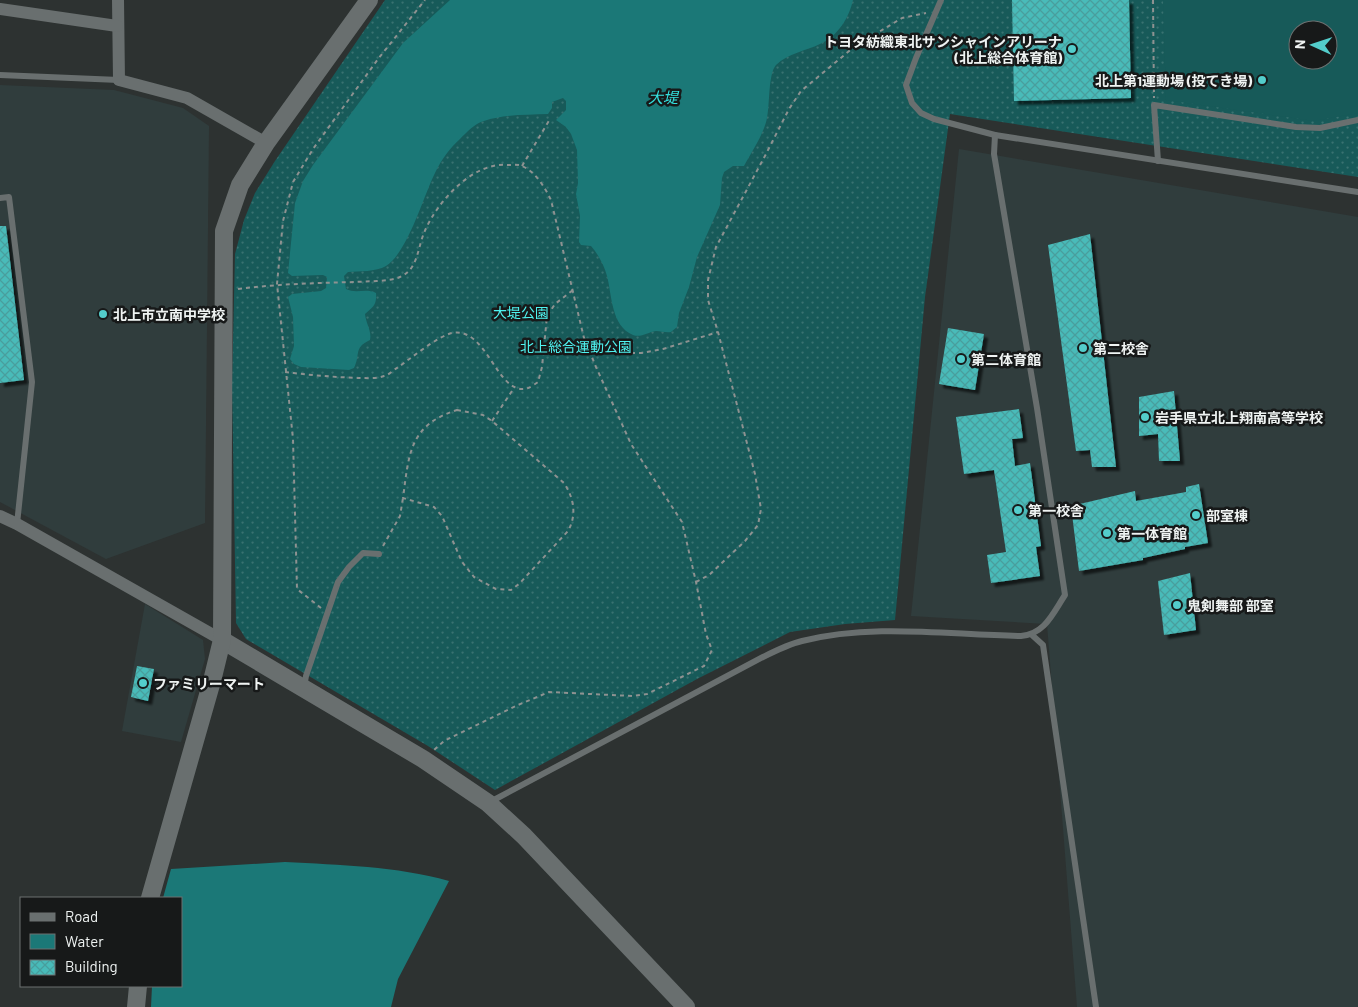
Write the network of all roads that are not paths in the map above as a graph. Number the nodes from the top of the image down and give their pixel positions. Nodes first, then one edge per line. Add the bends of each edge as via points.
1 (118, 0) edge
2 (369, 0) edge
3 (942, 0) edge
4 (0, 9) edge
5 (117, 26) junction
6 (0, 76) edge
7 (118, 80) junction
8 (1358, 120) edge
9 (995, 135) junction
10 (266, 143) junction
11 (1158, 161) junction
12 (1358, 192) edge
13 (0, 198) edge
14 (0, 516) edge
15 (17, 524) junction
16 (379, 554) road end
17 (1032, 635) junction
18 (222, 640) junction
19 (304, 689) junction
20 (488, 803) junction
21 (150, 897) edge
22 (138, 987) edge
23 (136, 1007) edge
24 (686, 1007) edge
25 (1096, 1007) edge

1 - 5 street
2 - 10 street
3 - 9 lane via 906,84 912,103 921,113 934,119
4 - 5 street
5 - 7 street
6 - 7 lane
7 - 10 street via 187,98
8 - 11 lane via 1320,128 1296,127 1154,104
9 - 11 lane
9 - 17 lane via 994,154 1065,595 1047,624
10 - 18 street via 240,185 224,231
11 - 12 lane
13 - 15 lane via 9,197 32,382
14 - 15 street
15 - 18 street
16 - 19 lane via 363,554 338,582
17 - 20 lane via 892,630 842,633 800,641 763,657
17 - 25 lane via 1044,645
18 - 19 street
18 - 21 street
19 - 20 street via 423,759
20 - 24 street via 524,836
22 - 23 street

